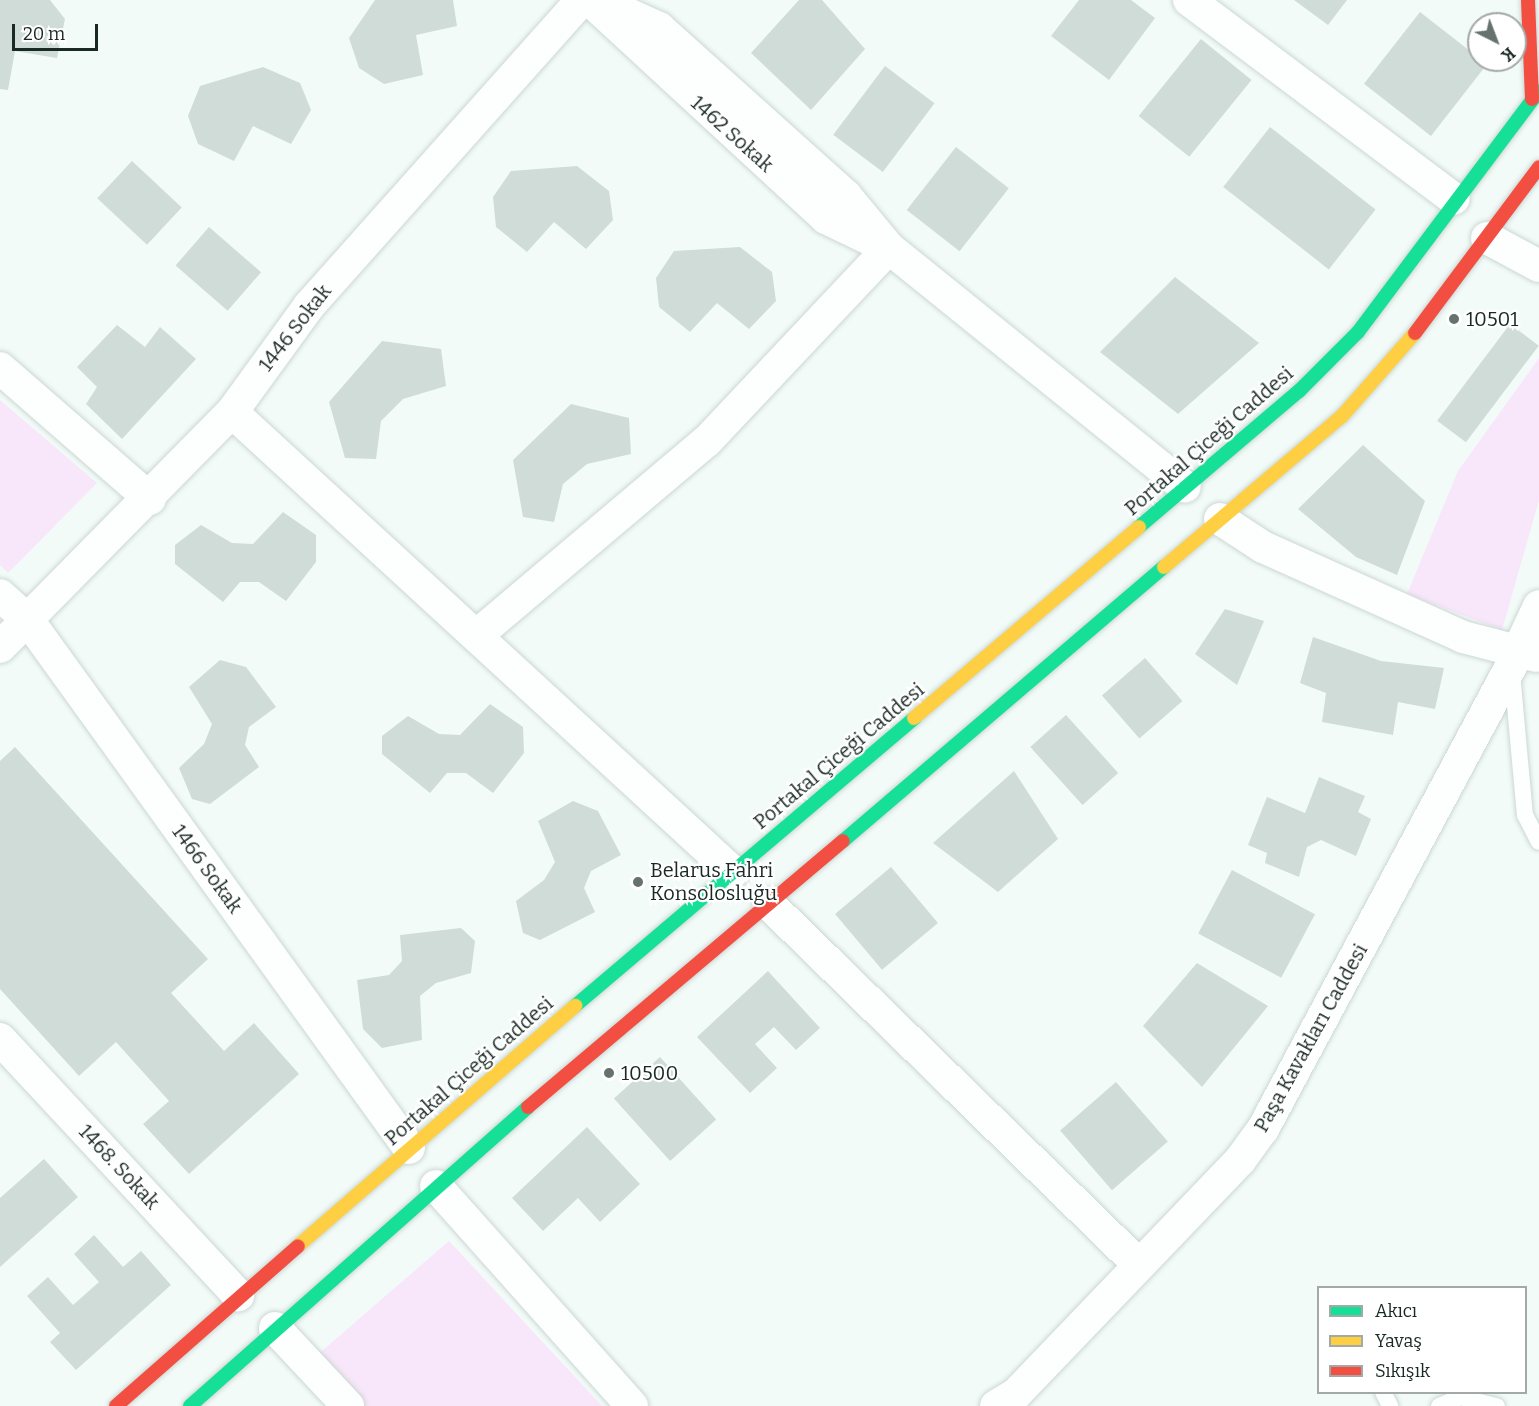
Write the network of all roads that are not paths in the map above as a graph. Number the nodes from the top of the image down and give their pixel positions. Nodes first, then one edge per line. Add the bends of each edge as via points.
1 (582, 0) edge
2 (590, 0) edge
3 (597, 0) edge
4 (1189, 0) edge
5 (1528, 0) edge
6 (1535, 95) edge
7 (1539, 167) edge
8 (1454, 199) junction
9 (1487, 238) junction
10 (888, 248) junction
11 (1539, 266) edge
12 (0, 368) edge
13 (232, 412) junction
14 (1185, 487) junction
15 (150, 499) junction
16 (1220, 519) junction
17 (0, 595) edge
18 (1539, 606) edge
19 (28, 620) junction
20 (476, 636) junction
21 (0, 647) edge
22 (1523, 658) edge
23 (1539, 842) edge
24 (733, 872) junction
25 (769, 904) junction
26 (0, 1039) edge
27 (409, 1148) junction
28 (436, 1186) junction
29 (1139, 1265) junction
30 (238, 1294) junction
31 (275, 1328) junction
32 (116, 1406) edge
33 (190, 1406) edge
34 (348, 1406) edge
35 (632, 1406) edge
36 (996, 1406) edge
37 (1439, 1406) edge
38 (1497, 1406) edge

1 - 13 street, 1446 Sokak via 309,306
2 - 10 street, 1462 Sokak via 826,219
3 - 10 street, 1462 Sokak via 659,28 846,196
4 - 8 street
5 - 6 main road
6 - 8 main road, Portakal Çiceği Caddesi
7 - 9 main road
8 - 14 main road, Portakal Çiceği Caddesi via 1358,332 1299,391
9 - 11 street
9 - 16 main road via 1390,364 1350,407
10 - 14 street, 1462 Sokak
10 - 20 street via 707,441
12 - 15 street
13 - 15 street, 1446 Sokak
13 - 20 street
14 - 24 main road, Portakal Çiceği Caddesi
15 - 19 street, 1446 Sokak
16 - 22 street via 1273,552 1463,637
16 - 25 main road
17 - 19 street, 1466 Sokak
18 - 22 street, Paşa Kavakları Caddesi
19 - 21 street, 1446 Sokak
19 - 27 street, 1466 Sokak
20 - 24 street
22 - 23 lane via 1525,815
22 - 29 street, Paşa Kavakları Caddesi via 1263,1129 1241,1159
24 - 27 main road, Portakal Çiceği Caddesi
25 - 28 main road
25 - 29 street
26 - 30 street, 1468. Sokak
27 - 30 main road, Portakal Çiceği Caddesi
28 - 31 main road
28 - 35 street
29 - 36 street, Paşa Kavakları Caddesi via 1016,1394
30 - 32 main road, Portakal Çiceği Caddesi
31 - 33 main road
31 - 34 street
37 - 38 lane via 1460,1397

